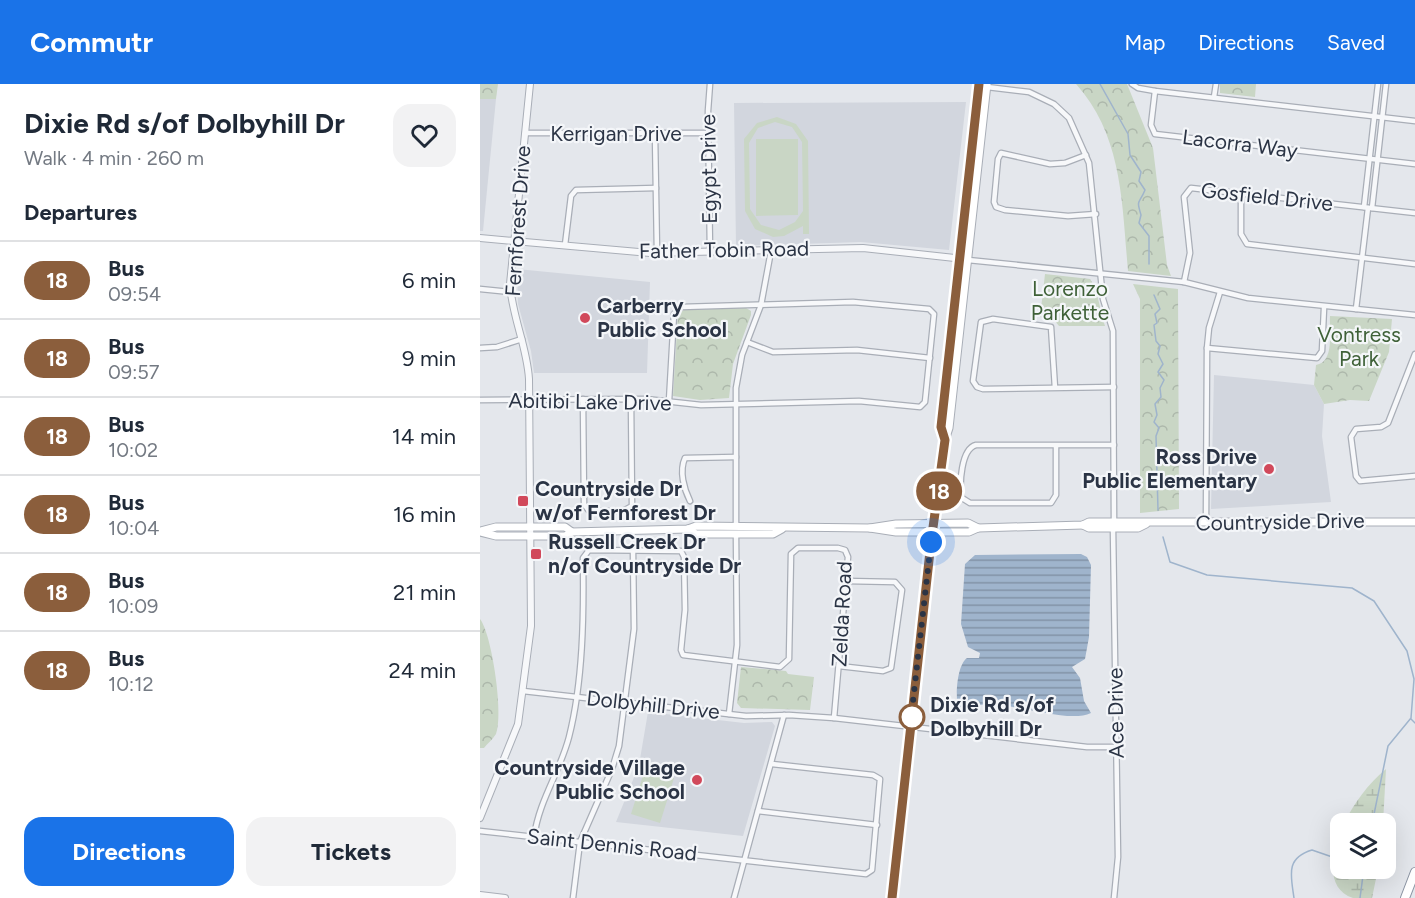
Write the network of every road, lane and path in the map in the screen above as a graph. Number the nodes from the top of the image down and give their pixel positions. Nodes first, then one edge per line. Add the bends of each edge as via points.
1 (530, 84) edge
2 (710, 84) edge
3 (978, 84) edge
4 (1132, 84) edge
5 (1216, 84) edge
6 (1378, 84) edge
7 (1386, 84) edge
8 (987, 85) edge
9 (1155, 91) junction
10 (1214, 97) junction
11 (1374, 116) junction
12 (1382, 117) junction
13 (1415, 121) edge
14 (525, 133) junction
15 (708, 133) junction
16 (655, 134) junction
17 (1086, 155) junction
18 (1369, 159) junction
19 (1377, 160) junction
20 (1415, 164) edge
21 (656, 188) junction
22 (1241, 193) junction
23 (1368, 208) junction
24 (1415, 213) edge
25 (1096, 214) junction
26 (480, 238) edge
27 (514, 241) junction
28 (565, 245) junction
29 (771, 251) junction
30 (657, 253) junction
31 (710, 253) junction
32 (959, 258) junction
33 (1362, 258) junction
34 (968, 260) junction
35 (1415, 264) edge
36 (1101, 274) junction
37 (1184, 282) junction
38 (480, 289) edge
39 (511, 292) junction
40 (1220, 292) junction
41 (761, 305) junction
42 (1324, 308) junction
43 (1356, 309) junction
44 (1415, 315) edge
45 (522, 339) junction
46 (747, 342) junction
47 (480, 348) edge
48 (1207, 348) junction
49 (1415, 354) edge
50 (930, 358) junction
51 (1114, 387) junction
52 (1055, 388) junction
53 (583, 399) junction
54 (631, 399) junction
55 (480, 400) edge
56 (529, 400) junction
57 (669, 401) junction
58 (735, 404) junction
59 (945, 440) junction
60 (1114, 445) junction
61 (1056, 446) junction
62 (736, 457) junction
63 (1415, 476) edge
64 (690, 501) dead end
65 (1415, 522) edge
66 (934, 523) junction
67 (1206, 523) junction
68 (736, 525) junction
69 (1113, 525) junction
70 (529, 527) junction
71 (870, 528) junction
72 (978, 528) junction
73 (688, 529) junction
74 (782, 529) junction
75 (480, 532) edge
76 (572, 532) junction
77 (933, 532) junction
78 (736, 534) junction
79 (529, 536) junction
80 (633, 550) junction
81 (846, 581) junction
82 (735, 663) junction
83 (839, 666) junction
84 (523, 691) junction
85 (575, 696) junction
86 (625, 702) junction
87 (729, 714) junction
88 (784, 715) junction
89 (834, 718) junction
90 (911, 727) junction
91 (1117, 747) junction
92 (772, 764) junction
93 (758, 811) junction
94 (480, 818) edge
95 (877, 825) junction
96 (480, 831) edge
97 (534, 837) junction
98 (580, 842) junction
99 (743, 861) junction
100 (1413, 876) edge
101 (480, 895) edge
102 (505, 898) edge
103 (573, 898) edge
104 (735, 898) edge
105 (892, 898) edge
106 (1114, 898) edge
107 (1400, 898) edge
108 (1405, 898) edge

1 - 14 street, Fernforest Drive
2 - 15 street, Egypt Drive
3 - 32 main road
4 - 9 street
5 - 10 street
6 - 11 street
7 - 12 street
8 - 17 street, Ace Drive via 1029,92 1049,100 1069,118
8 - 34 main road
9 - 10 street via 1172,89
9 - 18 street, Lacorra Way via 1151,128 1155,134
10 - 11 street
11 - 12 street
11 - 18 street
12 - 13 street
12 - 19 street
14 - 16 street, Kerrigan Drive
14 - 27 street, Fernforest Drive
15 - 16 street, Kerrigan Drive
15 - 31 street, Egypt Drive
16 - 21 street
17 - 25 street, Ace Drive
17 - 25 street via 1050,164 1001,153 993,202 1005,210 1068,216
18 - 19 street
18 - 23 street
19 - 20 street
19 - 23 street
21 - 28 street via 576,190 571,196
21 - 30 street
22 - 23 street, Gosfield Drive
22 - 33 street via 1239,215 1242,238 1247,244
22 - 37 street, Gosfield Drive via 1194,187 1185,194 1190,253
23 - 24 street, Gosfield Drive
23 - 33 street
25 - 36 street, Ace Drive
26 - 27 street, Father Tobin Road
27 - 28 street, Father Tobin Road
27 - 39 street, Fernforest Drive
28 - 30 street, Father Tobin Road
29 - 31 street, Father Tobin Road
29 - 32 street, Father Tobin Road via 863,248
29 - 41 street
30 - 31 street, Father Tobin Road
32 - 34 street, Father Tobin Road
32 - 59 main road via 941,427
33 - 35 street
33 - 43 street
34 - 36 street
34 - 59 main road
36 - 37 street
36 - 51 street, Ace Drive via 1103,299 1113,331
37 - 40 street
38 - 39 street
39 - 45 street, Fernforest Drive
40 - 42 street
40 - 48 street
41 - 46 street
41 - 50 street via 861,302 928,309 934,317
41 - 57 street via 676,310
42 - 43 street
42 - 48 street via 1322,351 1318,358
43 - 44 street
45 - 47 street
45 - 56 street, Fernforest Drive via 528,364
46 - 50 street via 773,352 857,350
46 - 58 street
48 - 67 street
49 - 63 street via 1388,423 1356,429 1351,436 1360,481
50 - 58 street, Abitibi Lake Drive via 925,402 920,407 859,401
51 - 52 street
51 - 60 street, Ace Drive
52 - 52 street via 1051,327 988,318 981,322 975,386
53 - 54 street, Abitibi Lake Drive
53 - 54 street via 584,504 590,511 623,511 632,506
53 - 56 street, Abitibi Lake Drive
54 - 57 street, Abitibi Lake Drive
55 - 56 street, Abitibi Lake Drive
56 - 70 street, Fernforest Drive
57 - 58 street, Abitibi Lake Drive
58 - 62 street
59 - 66 main road
60 - 61 street
60 - 69 street, Ace Drive
61 - 61 street via 971,447 965,454 962,498 970,503 1051,503 1056,495
62 - 64 street via 685,458 684,489
62 - 68 street
65 - 67 main road, Countryside Drive
66 - 71 main road, Countryside Drive
66 - 72 main road, Countryside Drive via 968,523
66 - 77 main road
67 - 69 main road, Countryside Drive via 1146,524 1138,528
68 - 73 main road, Countryside Drive
68 - 74 main road, Countryside Drive via 774,525
68 - 78 street
69 - 72 main road, Countryside Drive
69 - 91 street, Ace Drive
70 - 75 main road, Countryside Drive
70 - 76 main road, Countryside Drive via 565,527
70 - 79 street, Fernforest Drive
71 - 74 main road, Countryside Drive
71 - 77 main road, Countryside Drive
72 - 77 main road, Countryside Drive via 969,532
73 - 76 main road, Countryside Drive
73 - 78 main road, Countryside Drive via 696,534
74 - 78 main road, Countryside Drive via 773,534
75 - 79 main road, Countryside Drive
76 - 79 main road, Countryside Drive via 565,536
77 - 90 main road
78 - 82 street
79 - 84 street, Fernforest Drive via 531,626
80 - 82 street via 681,550 685,605 681,650 688,657
80 - 85 street via 589,550 584,554 584,619
80 - 86 street via 634,629
81 - 82 street, Zelda Road via 848,557 842,548 794,550 789,558 788,662 780,667
81 - 83 street, Zelda Road
81 - 83 street via 895,582 902,590 891,668 883,671
82 - 87 street
83 - 89 street, Zelda Road
84 - 85 street, Dolbyhill Drive
84 - 94 street, Fernforest Drive via 513,740
85 - 86 street, Dolbyhill Drive
85 - 97 street via 564,753 538,811
86 - 87 street, Dolbyhill Drive
86 - 98 street via 620,746
87 - 88 street, Dolbyhill Drive
88 - 89 street, Dolbyhill Drive
88 - 92 street
89 - 90 street, Dolbyhill Drive
90 - 91 street, Dolbyhill Drive
90 - 105 main road
91 - 106 street, Ace Drive via 1118,857
92 - 93 street
92 - 95 street, Saint Dennis Road via 878,776 882,783
93 - 95 street
93 - 99 street
95 - 99 street, Saint Dennis Road via 872,870 866,874
96 - 97 street, Saint Dennis Road
97 - 98 street, Saint Dennis Road
98 - 99 street, Saint Dennis Road
98 - 103 street
99 - 104 street
100 - 107 highway
100 - 108 highway
101 - 102 street

